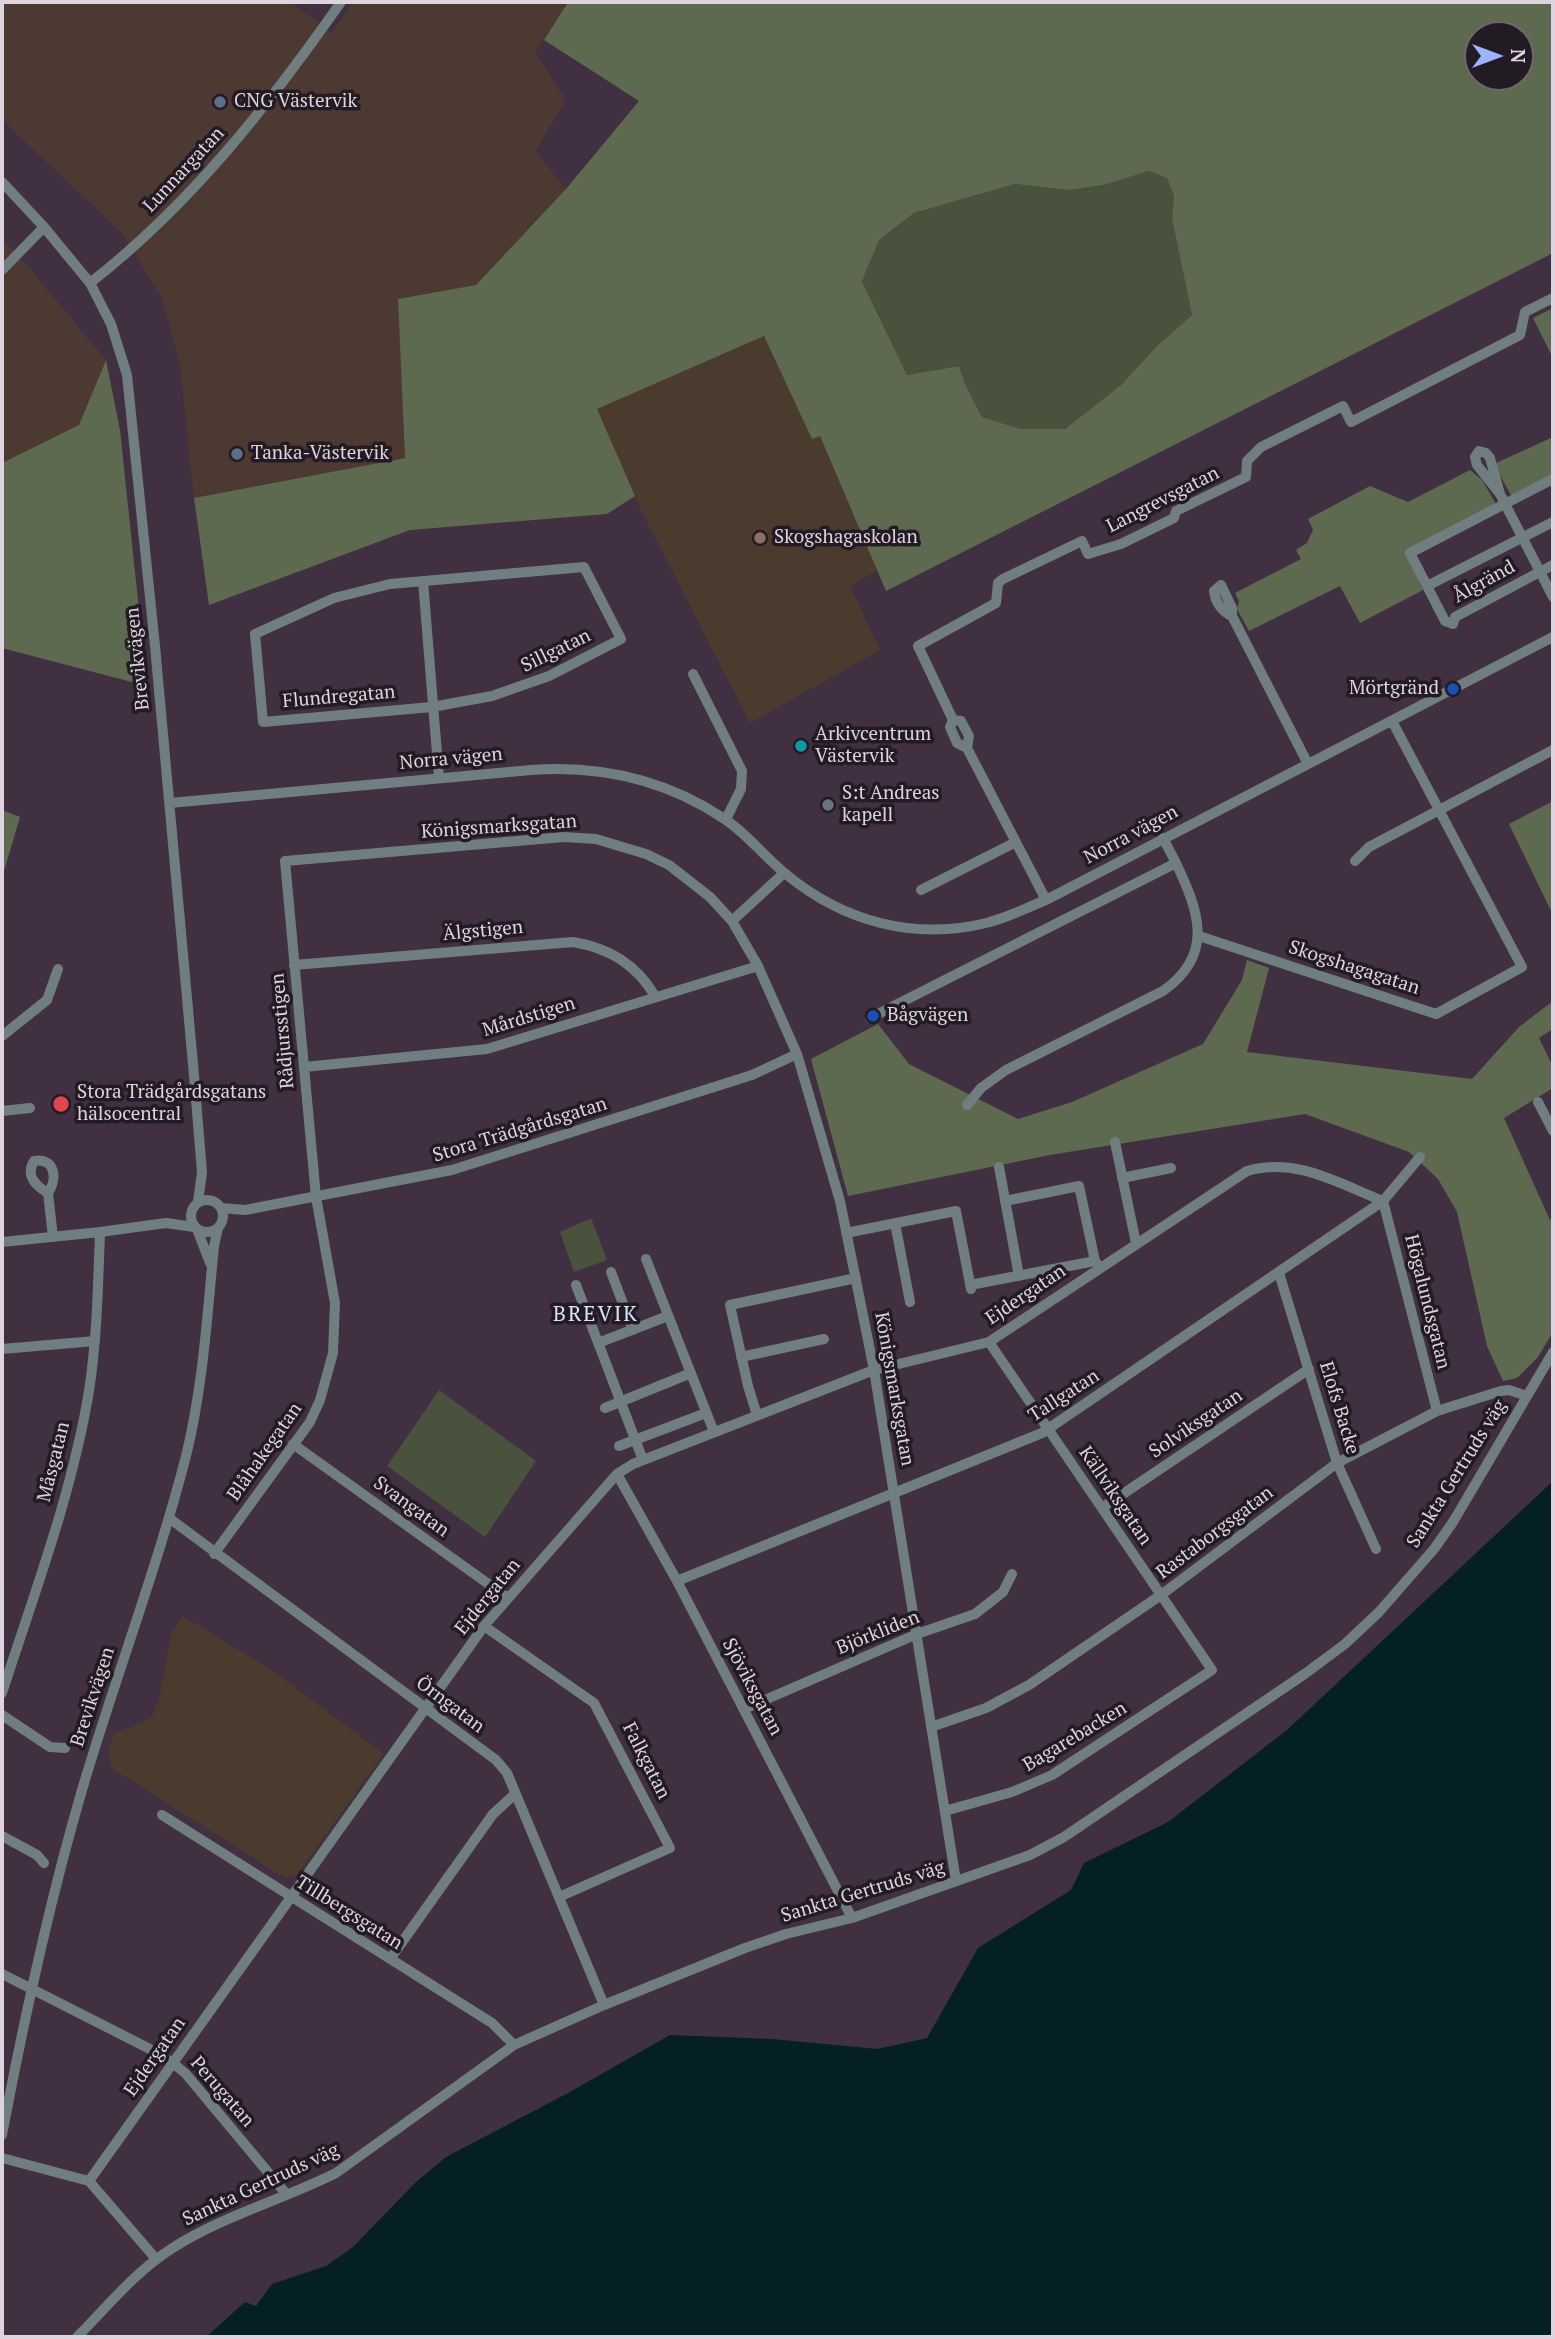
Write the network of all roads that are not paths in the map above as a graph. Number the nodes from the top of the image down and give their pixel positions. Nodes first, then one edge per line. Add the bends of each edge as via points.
1 (341, 2) edge
2 (2, 182) edge
3 (44, 227) junction
4 (2, 270) edge
5 (90, 283) junction
6 (1553, 298) edge
7 (1553, 479) edge
8 (1503, 499) junction
9 (1553, 522) edge
10 (1523, 538) junction
11 (1553, 565) edge
12 (1540, 572) junction
13 (422, 581) junction
14 (1427, 586) junction
15 (1553, 597) edge
16 (1232, 616) dead end
17 (1553, 637) edge
18 (693, 674) dead end
19 (432, 707) junction
20 (1392, 721) junction
21 (1553, 750) edge
22 (1308, 764) junction
23 (439, 778) junction
24 (170, 803) junction
25 (1439, 810) junction
26 (726, 819) junction
27 (1163, 838) junction
28 (1016, 842) junction
29 (1355, 861) dead end
30 (285, 862) joint
31 (1176, 863) junction
32 (784, 873) junction
33 (922, 890) dead end
34 (1046, 900) junction
35 (732, 921) junction
36 (1199, 936) junction
37 (294, 965) junction
38 (758, 966) junction
39 (58, 969) dead end
40 (655, 996) junction
41 (870, 1018) dead end
42 (2, 1036) edge
43 (797, 1054) junction
44 (304, 1067) junction
45 (1538, 1102) dead end
46 (967, 1105) dead end
47 (30, 1108) dead end
48 (2, 1111) edge
49 (1553, 1131) edge
50 (1115, 1142) dead end
51 (1420, 1157) dead end
52 (999, 1167) dead end
53 (1171, 1168) dead end
54 (202, 1172) junction
55 (1122, 1178) junction
56 (48, 1193) dead end
57 (316, 1197) junction
58 (1005, 1201) junction
59 (1382, 1201) junction
60 (218, 1205) junction
61 (195, 1206) junction
62 (245, 1210) junction
63 (166, 1223) junction
64 (895, 1223) junction
65 (220, 1225) junction
66 (196, 1228) junction
67 (100, 1233) junction
68 (846, 1233) junction
69 (53, 1237) junction
70 (2, 1242) edge
71 (1136, 1243) junction
72 (646, 1259) dead end
73 (1097, 1265) junction
74 (212, 1269) junction
75 (611, 1272) dead end
76 (1279, 1273) junction
77 (1019, 1276) junction
78 (856, 1278) junction
79 (576, 1285) dead end
80 (910, 1301) dead end
81 (668, 1316) junction
82 (633, 1330) junction
83 (824, 1339) dead end
84 (95, 1340) junction
85 (989, 1342) junction
86 (598, 1343) junction
87 (2, 1349) edge
88 (1553, 1352) edge
89 (741, 1357) junction
90 (1309, 1369) junction
91 (874, 1370) junction
92 (691, 1373) junction
93 (1527, 1396) junction
94 (621, 1402) junction
95 (605, 1408) dead end
96 (1437, 1411) junction
97 (706, 1413) junction
98 (757, 1415) junction
99 (1048, 1430) junction
100 (714, 1432) junction
101 (635, 1440) junction
102 (293, 1444) junction
103 (618, 1446) dead end
104 (643, 1460) junction
105 (1338, 1463) junction
106 (617, 1474) junction
107 (895, 1494) junction
108 (1102, 1508) junction
109 (169, 1518) junction
110 (1376, 1549) dead end
111 (214, 1553) junction
112 (1012, 1574) dead end
113 (677, 1581) junction
114 (1161, 1595) junction
115 (508, 1598) junction
116 (484, 1626) junction
117 (917, 1634) junction
118 (1212, 1670) joint
119 (2, 1693) edge
120 (424, 1707) junction
121 (744, 1709) junction
122 (2, 1715) edge
123 (931, 1727) junction
124 (65, 1748) dead end
125 (516, 1794) junction
126 (945, 1811) junction
127 (162, 1815) dead end
128 (2, 1836) edge
129 (44, 1863) dead end
130 (956, 1881) junction
131 (290, 1896) junction
132 (559, 1897) junction
133 (852, 1918) junction
134 (390, 1959) junction
135 (2, 1974) edge
136 (30, 1988) junction
137 (604, 2005) junction
138 (514, 2045) junction
139 (173, 2063) junction
140 (2, 2135) edge
141 (2, 2158) edge
142 (89, 2181) junction
143 (287, 2195) junction
144 (156, 2259) junction
145 (77, 2337) edge

1 - 5 street, Lunnargatan via 258,115 200,181 146,237
2 - 3 street, Brevikvägen
3 - 4 street
3 - 5 street, Brevikvägen
5 - 24 street, Brevikvägen via 115,336 130,393
6 - 28 street, Langrevsgatan via 1525,312 1520,335 1351,422 1343,406 1261,447 1247,461 1246,477 1176,511 1174,518 1121,544 1088,554 1082,541 1003,579 998,583 996,603 918,646 953,720 961,721 969,736 967,748
7 - 8 street, Ålgränd
8 - 10 street, Ålgränd
8 - 14 street, Ålgränd via 1410,553
9 - 10 street, Ålgränd
10 - 12 street, Ålgränd
10 - 14 street, Ålgränd
11 - 12 street, Ålgränd
12 - 14 street, Ålgränd via 1455,617 1453,624 1445,621
12 - 15 street, Ålgränd
13 - 19 street
13 - 19 street, Flundregatan via 334,598 255,634 263,722
13 - 19 street, Sillgatan via 584,567 621,639 520,688
16 - 22 street
17 - 20 street, Norra vägen
18 - 26 street via 742,771 741,789
19 - 23 street
20 - 22 street, Norra vägen
20 - 25 street, Skogshagagatan
21 - 25 street
22 - 27 street, Norra vägen
23 - 24 street, Norra vägen
23 - 26 street, Norra vägen via 555,768 609,772 688,796
24 - 54 street, Brevikvägen
25 - 29 street via 1368,847
25 - 36 street, Skogshagagatan via 1522,967 1436,1014
26 - 32 street, Norra vägen
27 - 31 street
27 - 34 street, Norra vägen
28 - 33 street
28 - 34 street
30 - 35 street, Königsmarksgatan via 564,837 596,839 669,865
30 - 37 street, Rådjursstigen
31 - 36 street via 1196,908
31 - 41 street
32 - 34 street, Norra vägen via 848,914 895,927 964,928
32 - 35 street
35 - 38 street, Königsmarksgatan
36 - 46 street via 1189,964 1174,983 1006,1070
37 - 40 street, Älgstigen via 573,942 622,959
37 - 44 street, Rådjursstigen
38 - 40 street, Mårdstigen
38 - 43 street, Königsmarksgatan
39 - 42 street via 47,1000
40 - 44 street, Mårdstigen via 487,1049
43 - 57 street, Stora Trädgårdsgatan via 752,1075 452,1170
43 - 68 street, Königsmarksgatan
44 - 57 street, Rådjursstigen
45 - 49 street
47 - 48 street
50 - 55 street
51 - 59 street, Tallgatan
52 - 58 street, Ejdergatan
53 - 55 street
54 - 60 street, Brevikvägen
54 - 61 street, Brevikvägen
55 - 71 street
56 - 69 street
57 - 62 street, Stora Trädgårdsgatan
57 - 102 street, Blåhakegatan via 335,1303 333,1353 320,1400
58 - 73 street via 1079,1186
58 - 77 street, Ejdergatan
59 - 71 street, Ejdergatan via 1297,1168 1263,1167 1230,1180
59 - 76 street, Tallgatan
59 - 96 street, Högalundsgatan
60 - 61 street via 207,1199
60 - 62 street, Stora Trädgårdsgatan
60 - 65 street
61 - 63 street
61 - 66 street via 191,1222
62 - 65 street, Stora Trädgårdsgatan
63 - 66 street
63 - 67 street
64 - 68 street, Ejdergatan
64 - 77 street, Ejdergatan via 956,1212 971,1287
64 - 80 street
65 - 66 street via 207,1233
65 - 74 street, Brevikvägen
66 - 74 street, Brevikvägen
67 - 69 street
67 - 84 street, Måsgatan
68 - 78 street, Königsmarksgatan
69 - 70 street
71 - 73 street, Ejdergatan
72 - 81 street
73 - 77 street, Ejdergatan
73 - 85 street, Ejdergatan
74 - 109 street, Brevikvägen via 196,1408
75 - 82 street
76 - 90 street, Elofs Backe
76 - 99 street, Tallgatan
78 - 89 street via 730,1305
78 - 91 street, Königsmarksgatan
79 - 86 street
81 - 82 street
81 - 92 street
82 - 86 street
83 - 89 street
84 - 87 street
84 - 119 street, Måsgatan via 77,1447
85 - 91 street, Ejdergatan
85 - 99 street, Källviksgatan
86 - 94 street
88 - 93 street, Sankta Gertruds väg
89 - 98 street
90 - 105 street, Elofs Backe
90 - 108 street, Solviksgatan
91 - 98 street, Ejdergatan
91 - 107 street, Königsmarksgatan
92 - 94 street
92 - 97 street
93 - 96 street, Rastaborgsgatan via 1502,1391
93 - 130 street, Sankta Gertruds väg via 1434,1549 1345,1644 1064,1837 1030,1855
94 - 95 street
94 - 101 street
96 - 105 street, Rastaborgsgatan
97 - 100 street
97 - 101 street
98 - 100 street, Ejdergatan
99 - 107 street, Tallgatan
99 - 108 street, Källviksgatan
100 - 104 street, Ejdergatan
101 - 103 street
101 - 104 street
102 - 111 street, Blåhakegatan
102 - 115 street, Svangatan
104 - 106 street, Ejdergatan
105 - 110 street, Elofs Backe
105 - 114 street, Rastaborgsgatan
106 - 113 street, Sjöviksgatan
106 - 115 street, Ejdergatan
107 - 113 street, Tallgatan
107 - 117 street, Königsmarksgatan
108 - 114 street, Källviksgatan
109 - 111 street, Örngatan
109 - 136 street, Brevikvägen via 82,1790
111 - 120 street, Örngatan
112 - 117 street, Björkliden via 1003,1592 975,1614
113 - 121 street, Sjöviksgatan
114 - 118 street, Källviksgatan
114 - 123 street, Rastaborgsgatan via 1007,1698
115 - 116 street, Ejdergatan
116 - 120 street, Ejdergatan
116 - 132 street, Falkgatan via 594,1703 670,1847
117 - 121 street, Björkliden
117 - 123 street, Königsmarksgatan
118 - 126 street, Bagarebacken via 1052,1775
120 - 125 street, Örngatan via 496,1760
120 - 131 street, Ejdergatan
121 - 133 street, Sjöviksgatan
122 - 124 street via 50,1747
123 - 126 street, Königsmarksgatan
125 - 132 street, Örngatan
125 - 134 street via 493,1814
126 - 130 street, Königsmarksgatan
127 - 131 street, Tillbergsgatan
128 - 129 street
130 - 133 street, Sankta Gertruds väg
131 - 134 street, Tillbergsgatan
131 - 139 street, Ejdergatan
132 - 137 street, Örngatan
133 - 137 street, Sankta Gertruds väg via 745,1948
134 - 138 street, Tillbergsgatan via 492,2023
135 - 136 street, Perugatan
136 - 139 street, Perugatan
136 - 140 street, Brevikvägen
137 - 138 street, Sankta Gertruds väg
138 - 143 street, Sankta Gertruds väg via 336,2173
139 - 142 street, Ejdergatan
139 - 143 street, Perugatan
141 - 142 street
142 - 144 street
143 - 144 street, Sankta Gertruds väg via 209,2227
144 - 145 street, Sankta Gertruds väg

